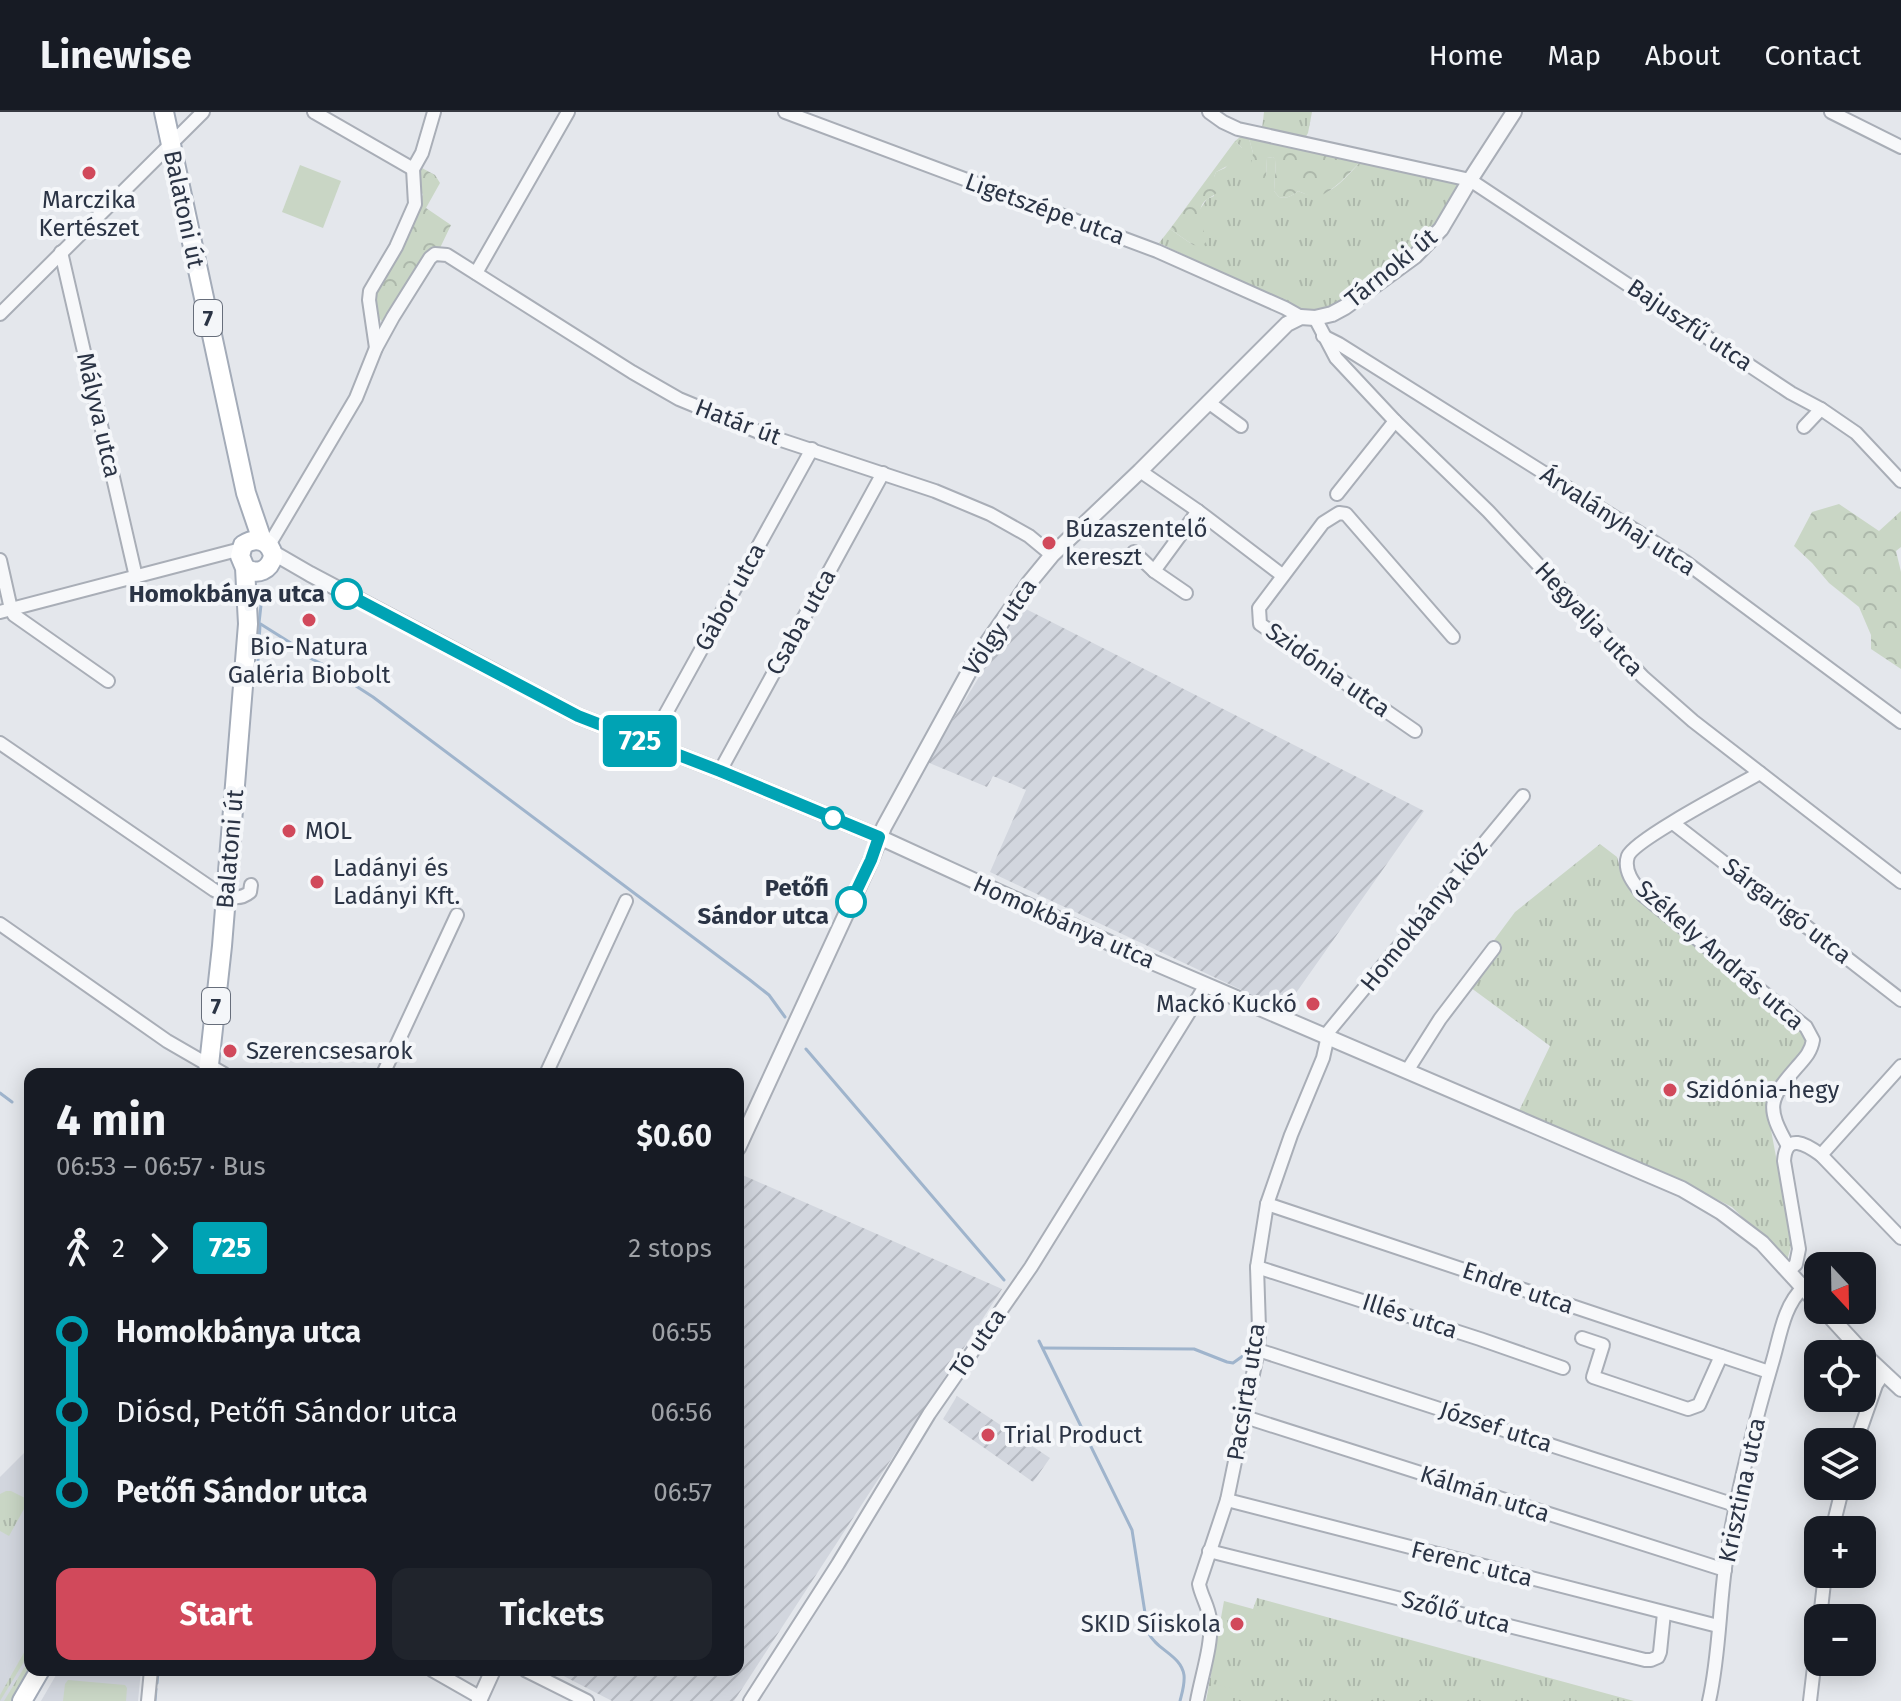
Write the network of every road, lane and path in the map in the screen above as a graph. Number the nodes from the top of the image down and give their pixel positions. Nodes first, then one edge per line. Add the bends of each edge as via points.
1 (164, 112) edge
2 (203, 112) edge
3 (314, 112) edge
4 (434, 112) edge
5 (568, 112) edge
6 (785, 112) edge
7 (1209, 112) edge
8 (1514, 112) edge
9 (1831, 112) edge
10 (170, 144) junction
11 (1901, 147) edge
12 (413, 169) junction
13 (1470, 180) junction
14 (61, 252) junction
15 (476, 273) junction
16 (1, 311) edge
17 (1308, 318) junction
18 (1323, 336) junction
19 (376, 348) junction
20 (1208, 402) junction
21 (1821, 409) junction
22 (1395, 421) junction
23 (1241, 426) dead end
24 (1804, 427) dead end
25 (812, 449) junction
26 (1140, 471) junction
27 (883, 473) junction
28 (1901, 481) edge
29 (1337, 494) dead end
30 (1198, 511) junction
31 (1134, 552) dead end
32 (258, 555) junction
33 (1052, 555) junction
34 (0, 560) edge
35 (1154, 571) junction
36 (1282, 575) junction
37 (136, 577) junction
38 (1186, 593) dead end
39 (6, 610) edge
40 (1453, 637) dead end
41 (108, 681) dead end
42 (1901, 722) edge
43 (1415, 731) dead end
44 (0, 743) edge
45 (649, 744) junction
46 (720, 771) junction
47 (1760, 773) junction
48 (1523, 796) dead end
49 (1673, 823) junction
50 (879, 837) junction
51 (1901, 882) edge
52 (251, 885) dead end
53 (226, 896) junction
54 (626, 901) dead end
55 (457, 915) dead end
56 (0, 924) edge
57 (1494, 948) dead end
58 (1206, 985) junction
59 (1901, 1000) edge
60 (1328, 1038) junction
61 (1901, 1066) edge
62 (208, 1068) edge
63 (214, 1068) edge
64 (386, 1068) edge
65 (549, 1068) edge
66 (1407, 1071) junction
67 (744, 1135) edge
68 (1788, 1146) junction
69 (1821, 1155) junction
70 (1267, 1204) junction
71 (1896, 1222) edge
72 (1901, 1238) edge
73 (1257, 1267) junction
74 (1789, 1271) junction
75 (1803, 1288) joint
76 (1837, 1324) edge
77 (1582, 1338) dead end
78 (1258, 1350) junction
79 (1721, 1356) junction
80 (1563, 1368) dead end
81 (1769, 1372) junction
82 (1884, 1373) junction
83 (1901, 1389) edge
84 (1245, 1417) junction
85 (1861, 1428) edge
86 (1227, 1500) junction
87 (1735, 1505) junction
88 (1209, 1551) junction
89 (1725, 1570) junction
90 (1664, 1613) junction
91 (1718, 1626) junction
92 (37, 1676) edge
93 (150, 1676) edge
94 (442, 1676) edge
95 (490, 1676) edge
96 (537, 1676) edge
97 (1813, 1676) edge
98 (480, 1700) edge
99 (22, 1701) edge
100 (148, 1701) edge
101 (587, 1701) edge
102 (750, 1701) edge
103 (1197, 1701) edge
104 (1709, 1701) edge
105 (1810, 1701) edge

1 - 10 main road, Balatoni út / 7
2 - 10 street
3 - 12 street
4 - 12 street
5 - 15 street
6 - 17 street, Ligetszépe utca via 1157,251
7 - 13 street via 1238,129
8 - 13 street, Tárnoki út
9 - 11 street
10 - 14 street
10 - 32 main road, Balatoni út / 7
12 - 19 street via 415,204 370,291
13 - 17 street, Tárnoki út via 1441,229 1415,256 1345,307
13 - 21 street, Bajuszfű utca
14 - 16 street
14 - 37 street, Mályva utca
15 - 19 street, Határ út via 447,255 430,258
15 - 25 street, Határ út via 679,399
17 - 18 street, Hegyalja utca
17 - 20 street, Völgy utca via 1287,324
18 - 22 street, Hegyalja utca via 1336,358
18 - 42 street, Árvalányhaj utca via 1684,561
19 - 32 street via 356,398
20 - 23 street
20 - 26 street, Völgy utca
21 - 24 street
21 - 28 street, Bajuszfű utca via 1856,433
22 - 29 street
22 - 47 street, Hegyalja utca via 1488,511 1643,677
25 - 27 street, Határ út
25 - 45 street, Gábor utca
26 - 30 street
26 - 33 street, Völgy utca
27 - 33 street, Határ út via 994,517
27 - 46 street, Csaba utca
30 - 35 street
30 - 36 street
31 - 35 street
32 - 37 street
32 - 45 street, Homokbánya utca via 310,574 578,716
32 - 53 main road, Balatoni út / 7
33 - 50 street, Völgy utca via 976,659
34 - 39 street
35 - 38 street
36 - 40 street, Szidónia utca via 1323,523 1346,514
36 - 43 street, Szidónia utca via 1259,608 1260,624
37 - 39 street
39 - 41 street
44 - 53 street
45 - 46 street, Homokbánya utca
46 - 50 street, Homokbánya utca
47 - 49 street, Székely András utca
47 - 51 street, Hegyalja utca
48 - 60 street, Homokbánya köz
49 - 59 street, Sárgarigó utca
49 - 68 street, Székely András utca via 1634,848 1627,859 1628,873 1643,895 1806,1027 1813,1040 1811,1052 1774,1098 1773,1113
50 - 58 street, Homokbánya utca
50 - 67 street
52 - 53 street via 245,896
53 - 63 main road, Balatoni út / 7
54 - 65 street
55 - 64 street
56 - 62 street
57 - 66 street
58 - 60 street, Homokbánya utca
58 - 102 street, Tó utca
60 - 66 street, Homokbánya utca
60 - 70 street, Pacsirta utca
61 - 69 street
66 - 74 street, Homokbánya utca via 1682,1189 1742,1227
68 - 69 street via 1806,1144
68 - 74 street via 1784,1161 1799,1249
69 - 71 street
70 - 73 street, Pacsirta utca
70 - 79 street, Endre utca
71 - 72 street
73 - 78 street, Pacsirta utca
73 - 80 street, Illés utca
74 - 75 street, Homokbánya utca
75 - 81 street, Krisztina utca via 1794,1297
76 - 82 street
77 - 79 street via 1603,1345 1593,1377 1688,1409 1699,1405
78 - 84 street, Pacsirta utca
78 - 87 street, József utca
79 - 81 street, Endre utca
81 - 87 street, Krisztina utca
82 - 83 street
82 - 85 street
84 - 86 street, Pacsirta utca
84 - 89 street, Kálmán utca
86 - 88 street, Pacsirta utca
86 - 90 street, Ferenc utca
87 - 89 street, Krisztina utca
88 - 90 street, Szőlő utca via 1645,1660 1660,1652
88 - 103 street, Pacsirta utca via 1199,1584 1211,1624
89 - 91 street, Krisztina utca
90 - 91 street, Ferenc utca
91 - 104 street, Krisztina utca
92 - 99 main road
93 - 100 street
94 - 98 street
95 - 98 street
96 - 101 street
97 - 105 street

